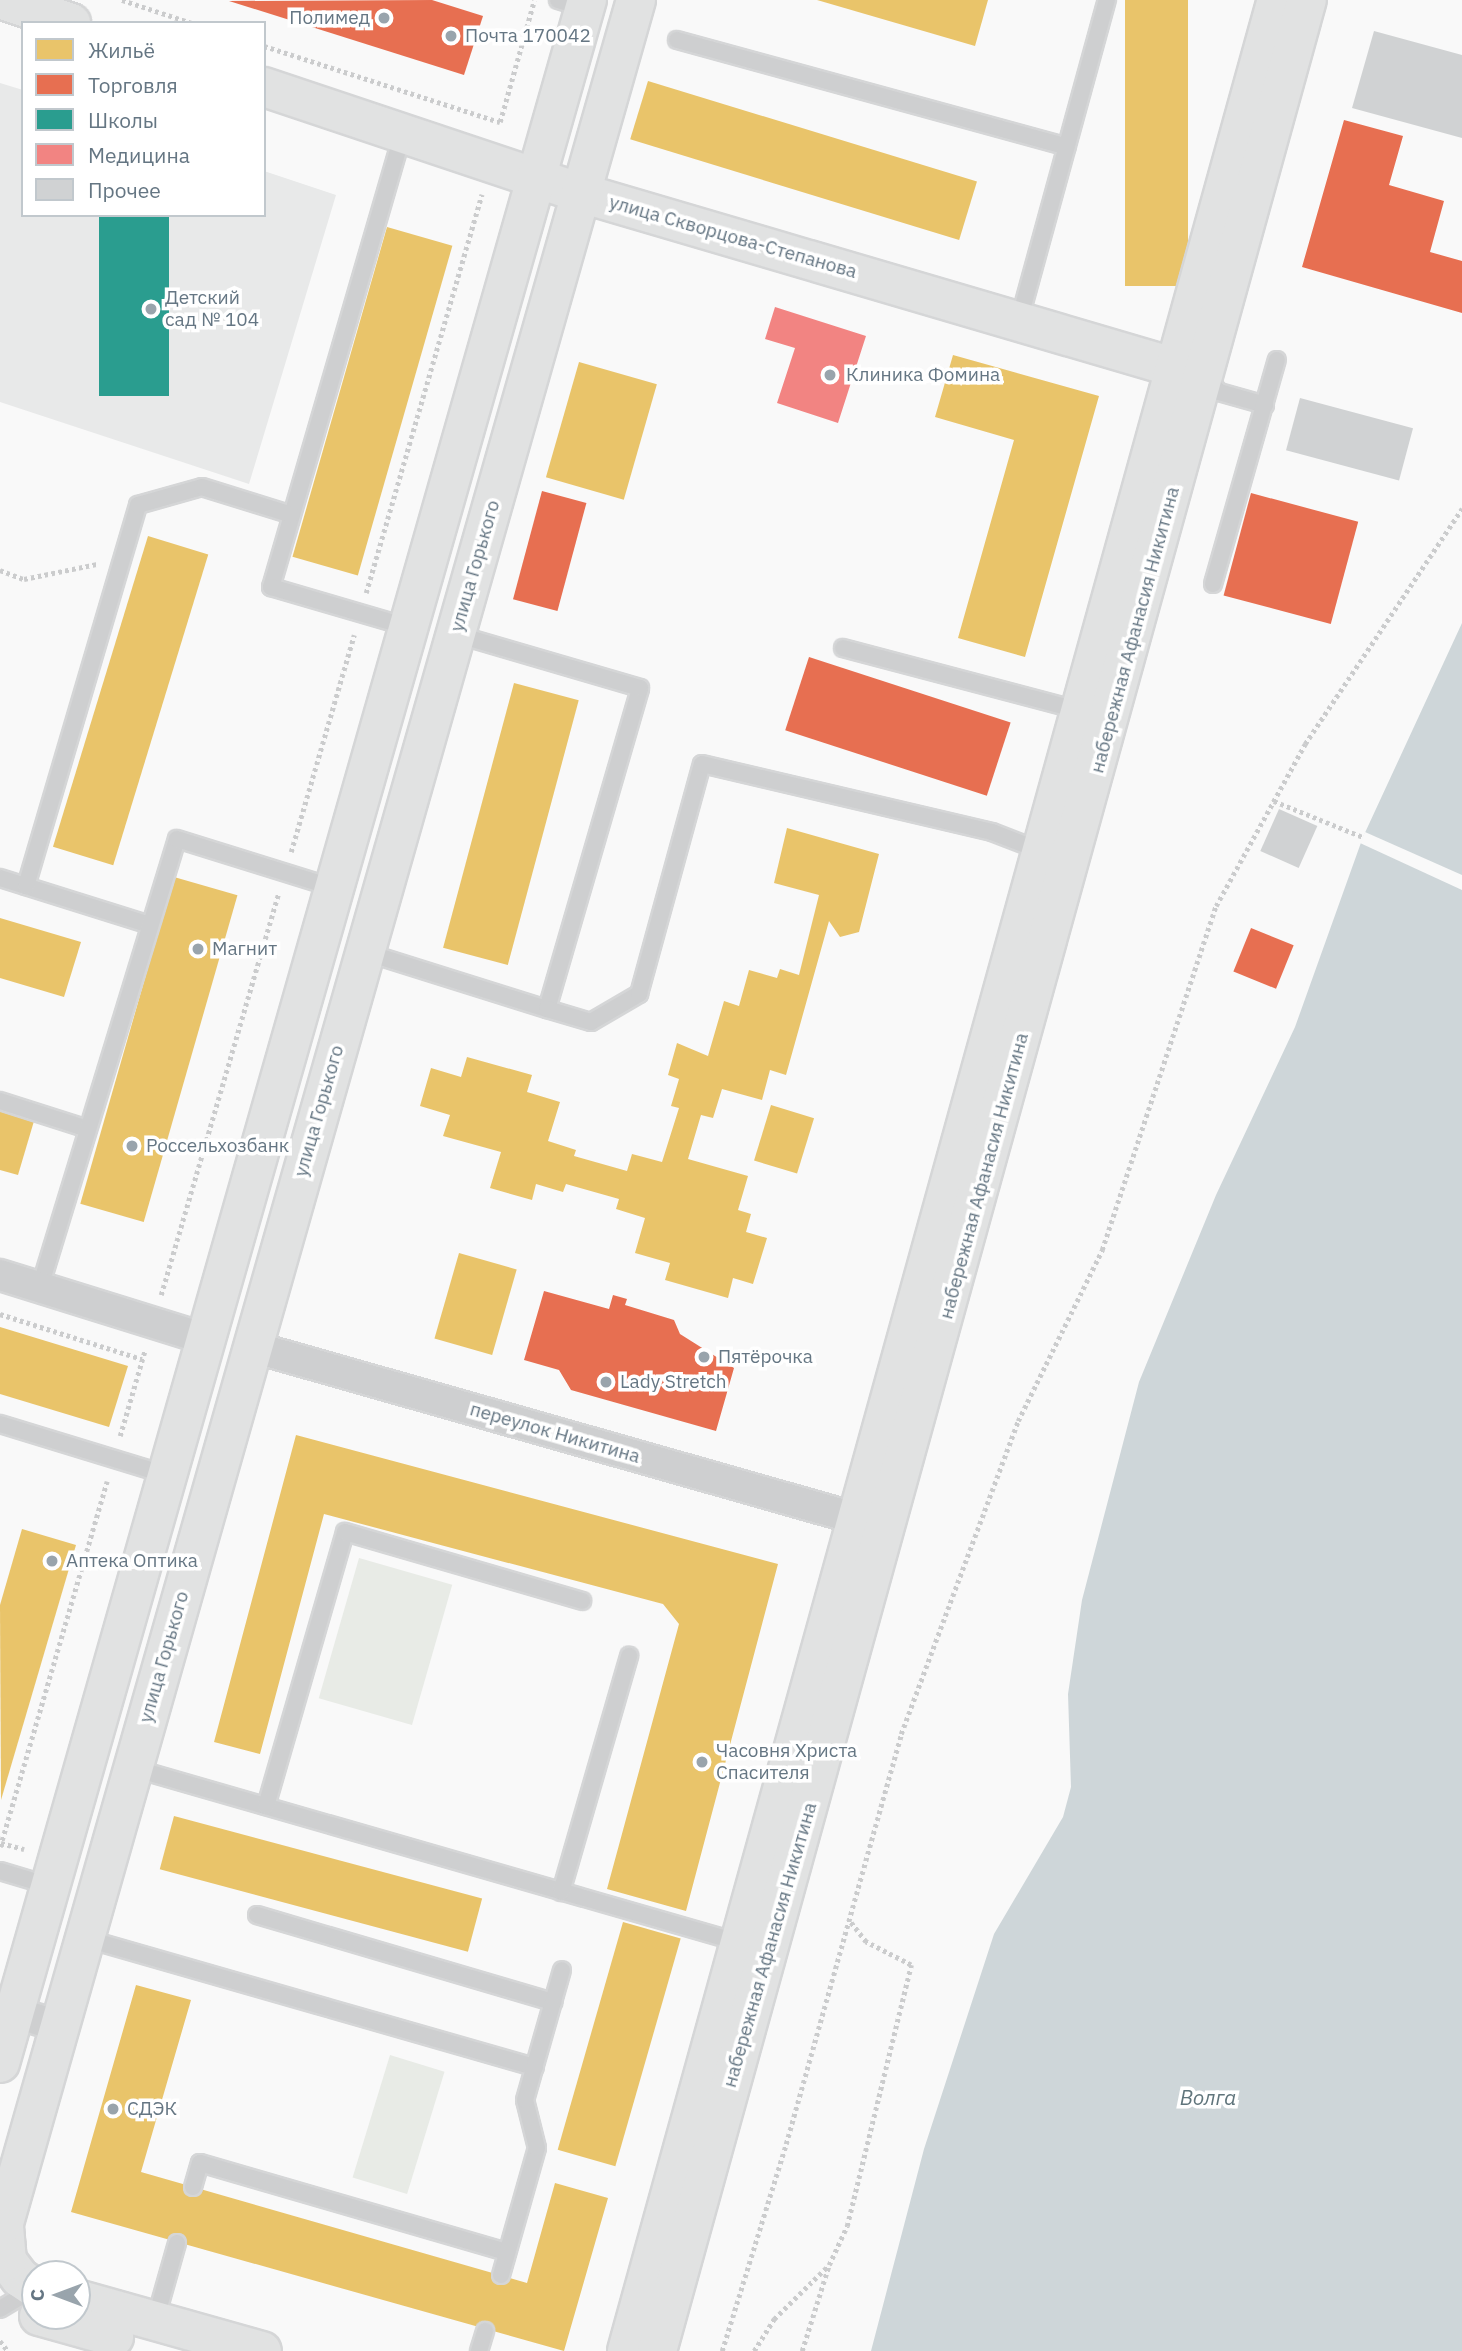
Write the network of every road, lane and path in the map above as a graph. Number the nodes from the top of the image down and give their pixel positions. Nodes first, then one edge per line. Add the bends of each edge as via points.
1 (3, 0) edge
2 (122, 0) edge
3 (534, 0) edge
4 (636, 0) edge
5 (1107, 0) edge
6 (1277, 0) edge
7 (1307, 0) edge
8 (577, 3) edge
9 (65, 21) edge
10 (186, 21) edge
11 (677, 40) dead end
12 (266, 47) edge
13 (266, 88) edge
14 (402, 133) junction
15 (1067, 147) junction
16 (537, 178) junction
17 (483, 193) dead end
18 (581, 193) junction
19 (1019, 321) junction
20 (1277, 360) dead end
21 (1191, 372) junction
22 (1265, 405) junction
23 (1462, 509) edge
24 (292, 515) junction
25 (121, 559) junction
26 (0, 570) edge
27 (1213, 584) dead end
28 (360, 613) junction
29 (408, 627) junction
30 (456, 634) junction
31 (843, 648) dead end
32 (1082, 711) junction
33 (1274, 801) junction
34 (1363, 837) dead end
35 (1043, 852) junction
36 (285, 873) junction
37 (0, 878) edge
38 (26, 886) junction
39 (334, 888) junction
40 (150, 925) junction
41 (365, 952) junction
42 (547, 1009) junction
43 (0, 1101) edge
44 (88, 1129) junction
45 (0, 1275) edge
46 (40, 1287) junction
47 (0, 1314) edge
48 (153, 1322) junction
49 (206, 1339) junction
50 (253, 1346) junction
51 (142, 1359) junction
52 (0, 1424) edge
53 (113, 1459) junction
54 (167, 1475) junction
55 (858, 1519) junction
56 (582, 1601) dead end
57 (629, 1656) dead end
58 (132, 1768) junction
59 (266, 1806) junction
60 (0, 1847) edge
61 (0, 1871) edge
62 (50, 1886) junction
63 (561, 1892) junction
64 (257, 1915) dead end
65 (849, 1920) junction
66 (84, 1938) junction
67 (741, 1943) junction
68 (562, 1970) dead end
69 (553, 2002) junction
70 (7, 2010) edge
71 (59, 2026) junction
72 (0, 2063) edge
73 (535, 2067) junction
74 (193, 2187) dead end
75 (177, 2243) dead end
76 (507, 2252) junction
77 (829, 2264) junction
78 (501, 2275) dead end
79 (19, 2295) edge
80 (91, 2305) edge
81 (485, 2331) dead end
82 (159, 2336) edge
83 (0, 2341) edge
84 (8, 2351) edge
85 (262, 2351) edge
86 (479, 2351) edge
87 (627, 2351) edge
88 (657, 2351) edge
89 (722, 2351) edge
90 (754, 2351) edge
91 (802, 2351) edge

1 - 9 main road
2 - 10 path
3 - 12 path via 499,122
4 - 18 main road, улица Горького
5 - 15 lane
6 - 21 main road, набережная Афанасия Никитина
7 - 21 main road, набережная Афанасия Никитина
8 - 16 main road
11 - 15 lane
13 - 14 main road, улица Скворцова-Степанова
14 - 16 main road, улица Скворцова-Степанова
14 - 24 lane
15 - 19 lane
16 - 18 main road, улица Скворцова-Степанова
16 - 29 main road
17 - 28 path
18 - 19 main road, улица Скворцова-Степанова
18 - 30 main road, улица Горького
19 - 21 main road, улица Скворцова-Степанова
20 - 22 lane
21 - 22 lane via 1219,392
21 - 32 main road, набережная Афанасия Никитина
21 - 88 main road, набережная Афанасия Никитина
22 - 27 lane
23 - 33 path via 1305,744
24 - 25 lane via 202,487 138,505
24 - 28 lane via 271,587
25 - 26 path via 24,579
25 - 38 lane
28 - 29 lane
28 - 36 path
29 - 39 main road
30 - 41 main road, улица Горького
30 - 42 lane via 639,688
31 - 32 lane
32 - 35 main road, набережная Афанасия Никитина
33 - 34 path
33 - 65 path via 1216,906 1102,1250 1018,1422 901,1734
35 - 42 lane via 992,832 702,764 639,994 591,1022
35 - 55 main road, набережная Афанасия Никитина
36 - 39 lane
36 - 40 lane via 177,839
36 - 48 path
37 - 38 lane
38 - 40 lane
39 - 49 main road
40 - 44 lane
41 - 42 lane
41 - 50 main road, улица Горького
43 - 44 lane
44 - 46 lane
45 - 46 street
46 - 48 street
47 - 51 path
48 - 49 street
48 - 51 path
49 - 54 main road
50 - 55 street, переулок Никитина
50 - 58 main road, улица Горького
51 - 53 path
52 - 53 lane
53 - 54 lane
53 - 60 path
54 - 62 main road
55 - 67 main road, набережная Афанасия Никитина
56 - 59 lane via 345,1532
57 - 63 lane
58 - 59 lane
58 - 66 main road, улица Горького
59 - 63 lane
61 - 62 lane
62 - 70 main road
63 - 67 lane
64 - 69 lane
65 - 77 path via 866,1942 911,1965 847,2226
65 - 89 path
66 - 71 main road, улица Горького
66 - 73 lane
67 - 87 main road, набережная Афанасия Никитина
68 - 69 lane
69 - 73 lane
70 - 71 street
70 - 72 main road
71 - 79 main road, улица Горького via 4,2223 2,2246
73 - 76 lane via 525,2100 537,2148
74 - 76 lane via 200,2163
75 - 82 lane
76 - 78 lane
77 - 90 path via 774,2319
77 - 91 path
79 - 82 main road
80 - 82 main road
81 - 86 lane
82 - 85 main road
83 - 84 path

